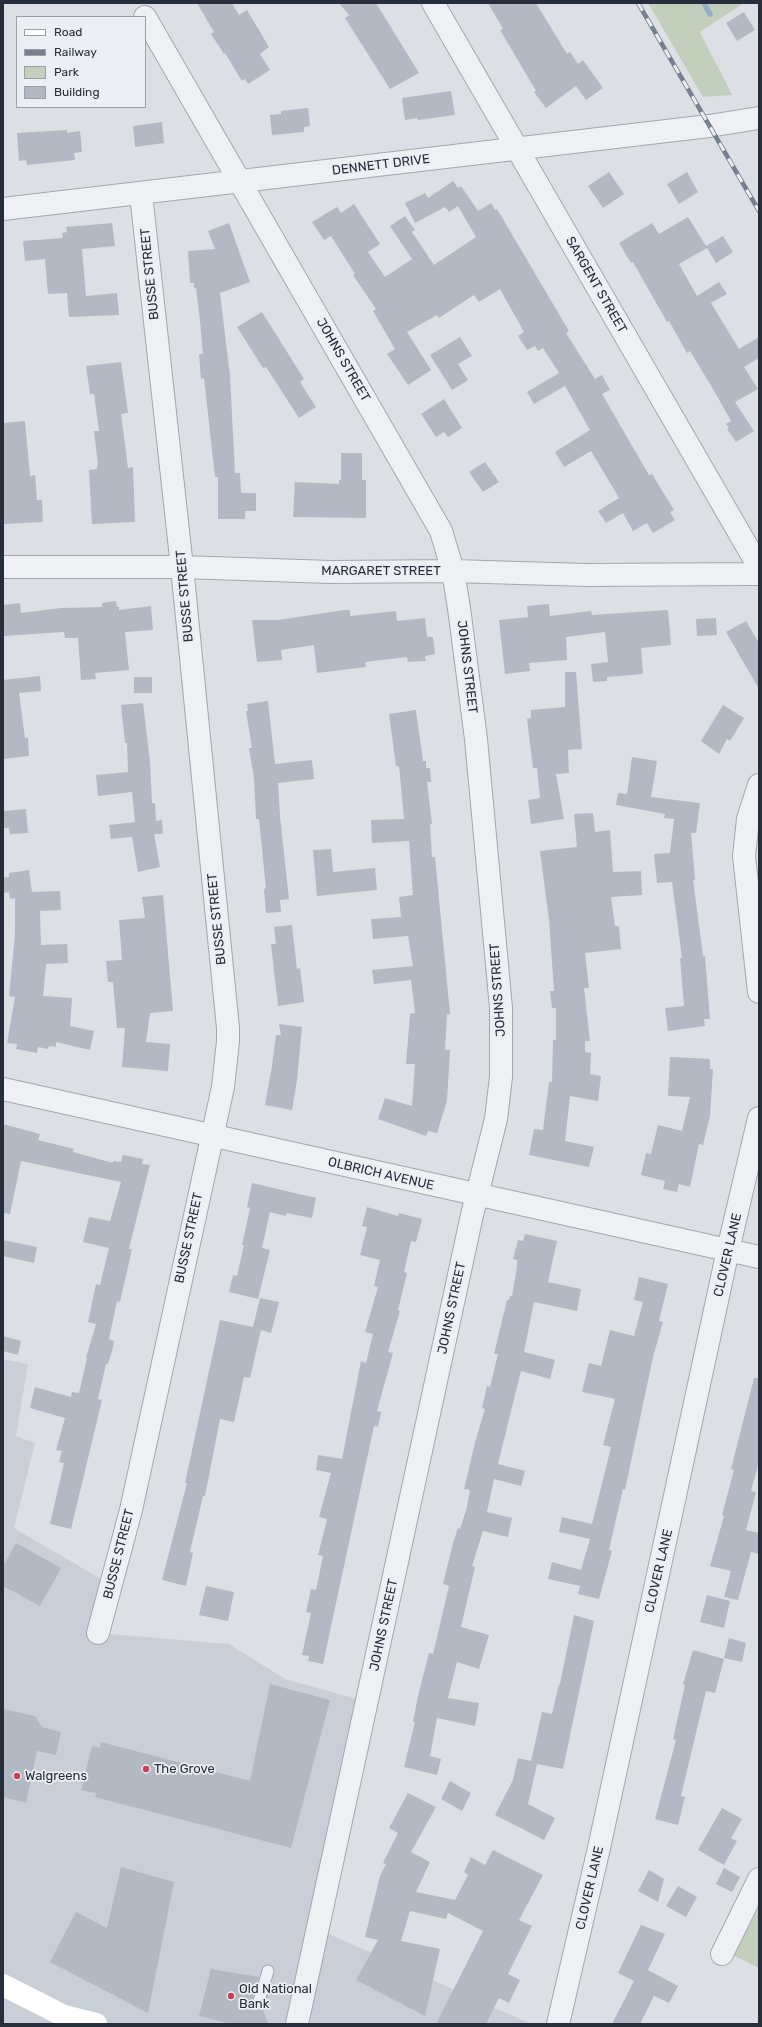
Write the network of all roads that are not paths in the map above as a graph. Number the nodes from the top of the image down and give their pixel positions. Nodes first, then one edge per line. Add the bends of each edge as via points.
1 (137, 3) edge
2 (433, 3) edge
3 (144, 16) edge
4 (146, 19) edge
5 (759, 118) edge
6 (517, 148) junction
7 (241, 182) junction
8 (141, 194) junction
9 (3, 210) edge
10 (3, 566) edge
11 (182, 567) junction
12 (759, 567) edge
13 (453, 571) junction
14 (759, 574) edge
15 (759, 785) edge
16 (759, 992) edge
17 (3, 1088) edge
18 (759, 1118) edge
19 (211, 1136) junction
20 (477, 1195) junction
21 (728, 1250) junction
22 (759, 1257) edge
23 (98, 1633) dead end
24 (759, 1879) edge
25 (722, 1954) dead end
26 (268, 1971) dead end
27 (3, 1985) edge
28 (259, 2001) dead end
29 (68, 2020) edge
30 (96, 2024) edge
31 (298, 2024) edge
32 (558, 2024) edge

1 - 3 street, JOHNS STREET
2 - 6 street, SARGENT STREET
4 - 7 street, JOHNS STREET
5 - 6 street, DENNETT DRIVE
6 - 7 street, DENNETT DRIVE
6 - 12 street, SARGENT STREET
7 - 8 street, DENNETT DRIVE
7 - 13 street, JOHNS STREET via 441,531
8 - 9 street, DENNETT DRIVE
8 - 11 street, BUSSE STREET
10 - 11 street, MARGARET STREET
11 - 13 street, MARGARET STREET via 331,572
11 - 19 street, BUSSE STREET via 228,1028 223,1087
13 - 14 street, MARGARET STREET via 586,575
13 - 20 street, JOHNS STREET via 476,739 501,1008 501,1077 496,1119
15 - 16 street via 748,819 744,856
17 - 19 street, OLBRICH AVENUE
18 - 21 street, CLOVER LANE
19 - 20 street, OLBRICH AVENUE
19 - 23 street, BUSSE STREET via 130,1510
20 - 21 street, OLBRICH AVENUE
20 - 31 street, JOHNS STREET
21 - 22 street, OLBRICH AVENUE
21 - 32 street, CLOVER LANE via 599,1848
24 - 25 street
26 - 28 lane
27 - 29 street
29 - 30 street

